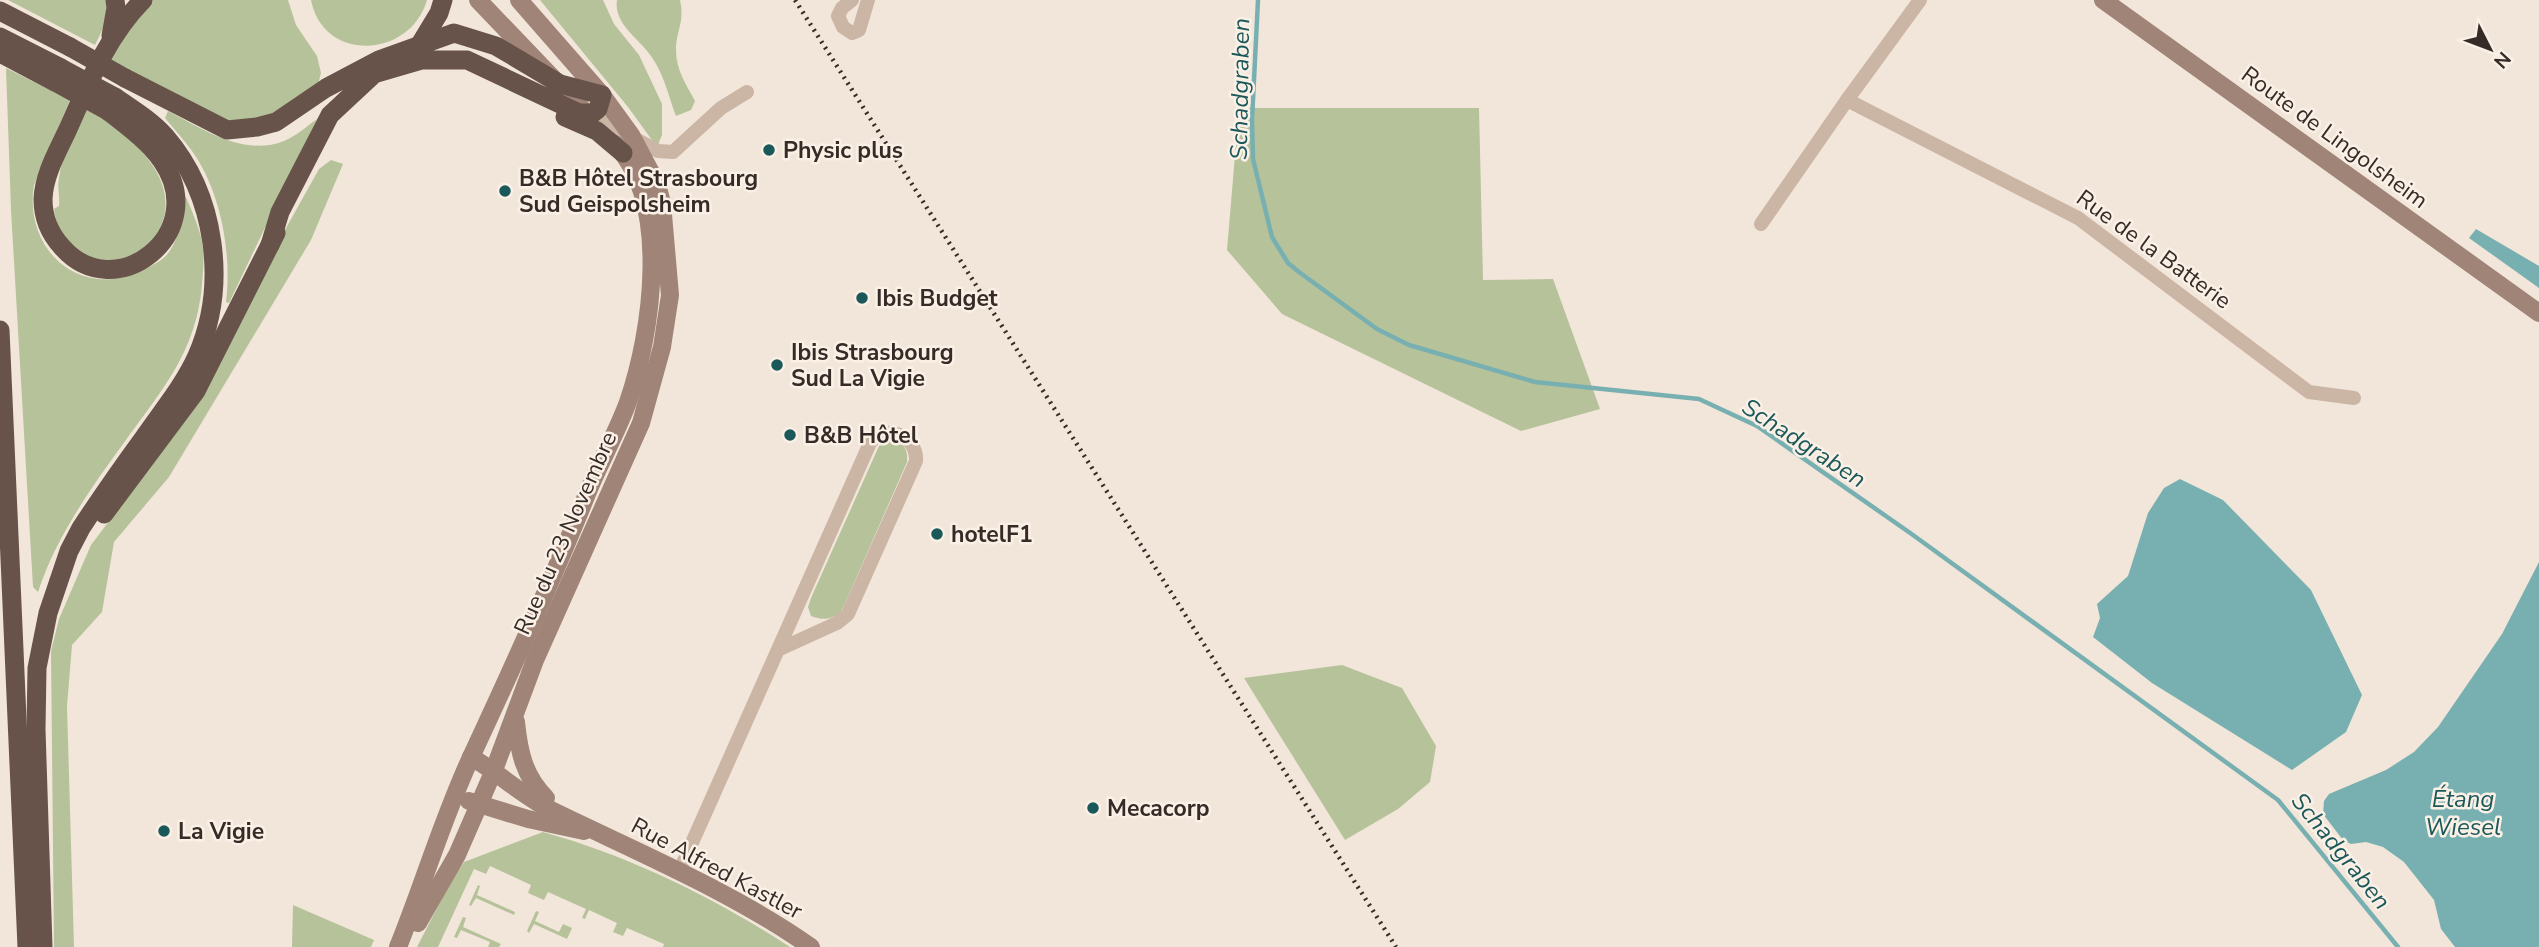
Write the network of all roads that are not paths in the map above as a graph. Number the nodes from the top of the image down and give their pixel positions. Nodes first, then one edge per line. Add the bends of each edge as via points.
1 (115, 0) edge
2 (143, 0) edge
3 (443, 0) edge
4 (478, 0) edge
5 (519, 0) edge
6 (852, 0) edge
7 (868, 0) edge
8 (1920, 0) edge
9 (2103, 0) edge
10 (0, 11) edge
11 (0, 37) edge
12 (111, 41) junction
13 (419, 46) junction
14 (0, 53) edge
15 (31, 62) junction
16 (560, 84) junction
17 (747, 92) dead end
18 (601, 95) junction
19 (1846, 100) junction
20 (111, 104) junction
21 (586, 113) junction
22 (628, 144) junction
23 (1761, 224) dead end
24 (270, 245) junction
25 (2539, 313) edge
26 (0, 330) edge
27 (2354, 398) dead end
28 (62, 571) junction
29 (779, 649) junction
30 (515, 716) junction
31 (471, 757) junction
32 (495, 770) junction
33 (456, 795) junction
34 (478, 805) junction
35 (567, 816) junction
36 (599, 834) junction
37 (679, 872) junction
38 (27, 947) edge
39 (43, 947) edge
40 (398, 947) edge
41 (404, 947) edge
42 (811, 947) edge

1 - 12 highway
2 - 12 highway
3 - 13 highway
4 - 16 main road
5 - 18 main road
6 - 7 street via 838,16 852,33 859,30
8 - 19 street
9 - 25 main road, Route de Lingolsheim
10 - 13 highway, bridge via 227,130 276,122 326,88 379,60
11 - 15 highway
12 - 20 highway via 49,169 43,197 44,213 56,241 81,263 98,269 130,265 159,248 172,226 177,200 163,162
13 - 16 highway via 454,33 496,46
14 - 15 highway
15 - 20 highway, bridge
16 - 18 highway
16 - 21 main road
17 - 22 street via 721,108 673,152
18 - 21 highway via 598,109
18 - 22 main road
19 - 23 street
19 - 27 street, Rue de la Batterie via 2078,219 2309,392
20 - 28 highway via 140,114 164,136 195,185 213,244 212,302 204,337 186,378 81,528
21 - 22 main road
21 - 24 highway via 467,60 422,60 374,74 330,115 280,212
22 - 24 highway via 467,73 419,74 379,84 339,121
22 - 30 main road, Rue du 23 Novembre via 657,184 662,203 670,295 662,347 641,424 535,660
22 - 31 main road via 650,230 648,328 628,401 556,574
24 - 28 highway via 196,391
26 - 38 highway
28 - 39 highway via 37,668
29 - 29 street via 848,614 916,461 916,448 909,440 883,432 870,443
29 - 37 street
30 - 32 main road, Rue du 23 Novembre
30 - 35 main road via 519,754 532,784
31 - 32 main road, Rue Alfred Kastler
31 - 33 main road
32 - 34 main road, Rue du 23 Novembre
32 - 35 main road, Rue Alfred Kastler via 551,810
33 - 34 main road, Rue Alfred Kastler
33 - 40 main road
34 - 36 main road, Rue Alfred Kastler
34 - 41 main road, Rue du 23 Novembre via 457,855
35 - 36 main road, Rue Alfred Kastler
36 - 37 main road, Rue Alfred Kastler
37 - 42 main road, Rue Alfred Kastler via 753,910

